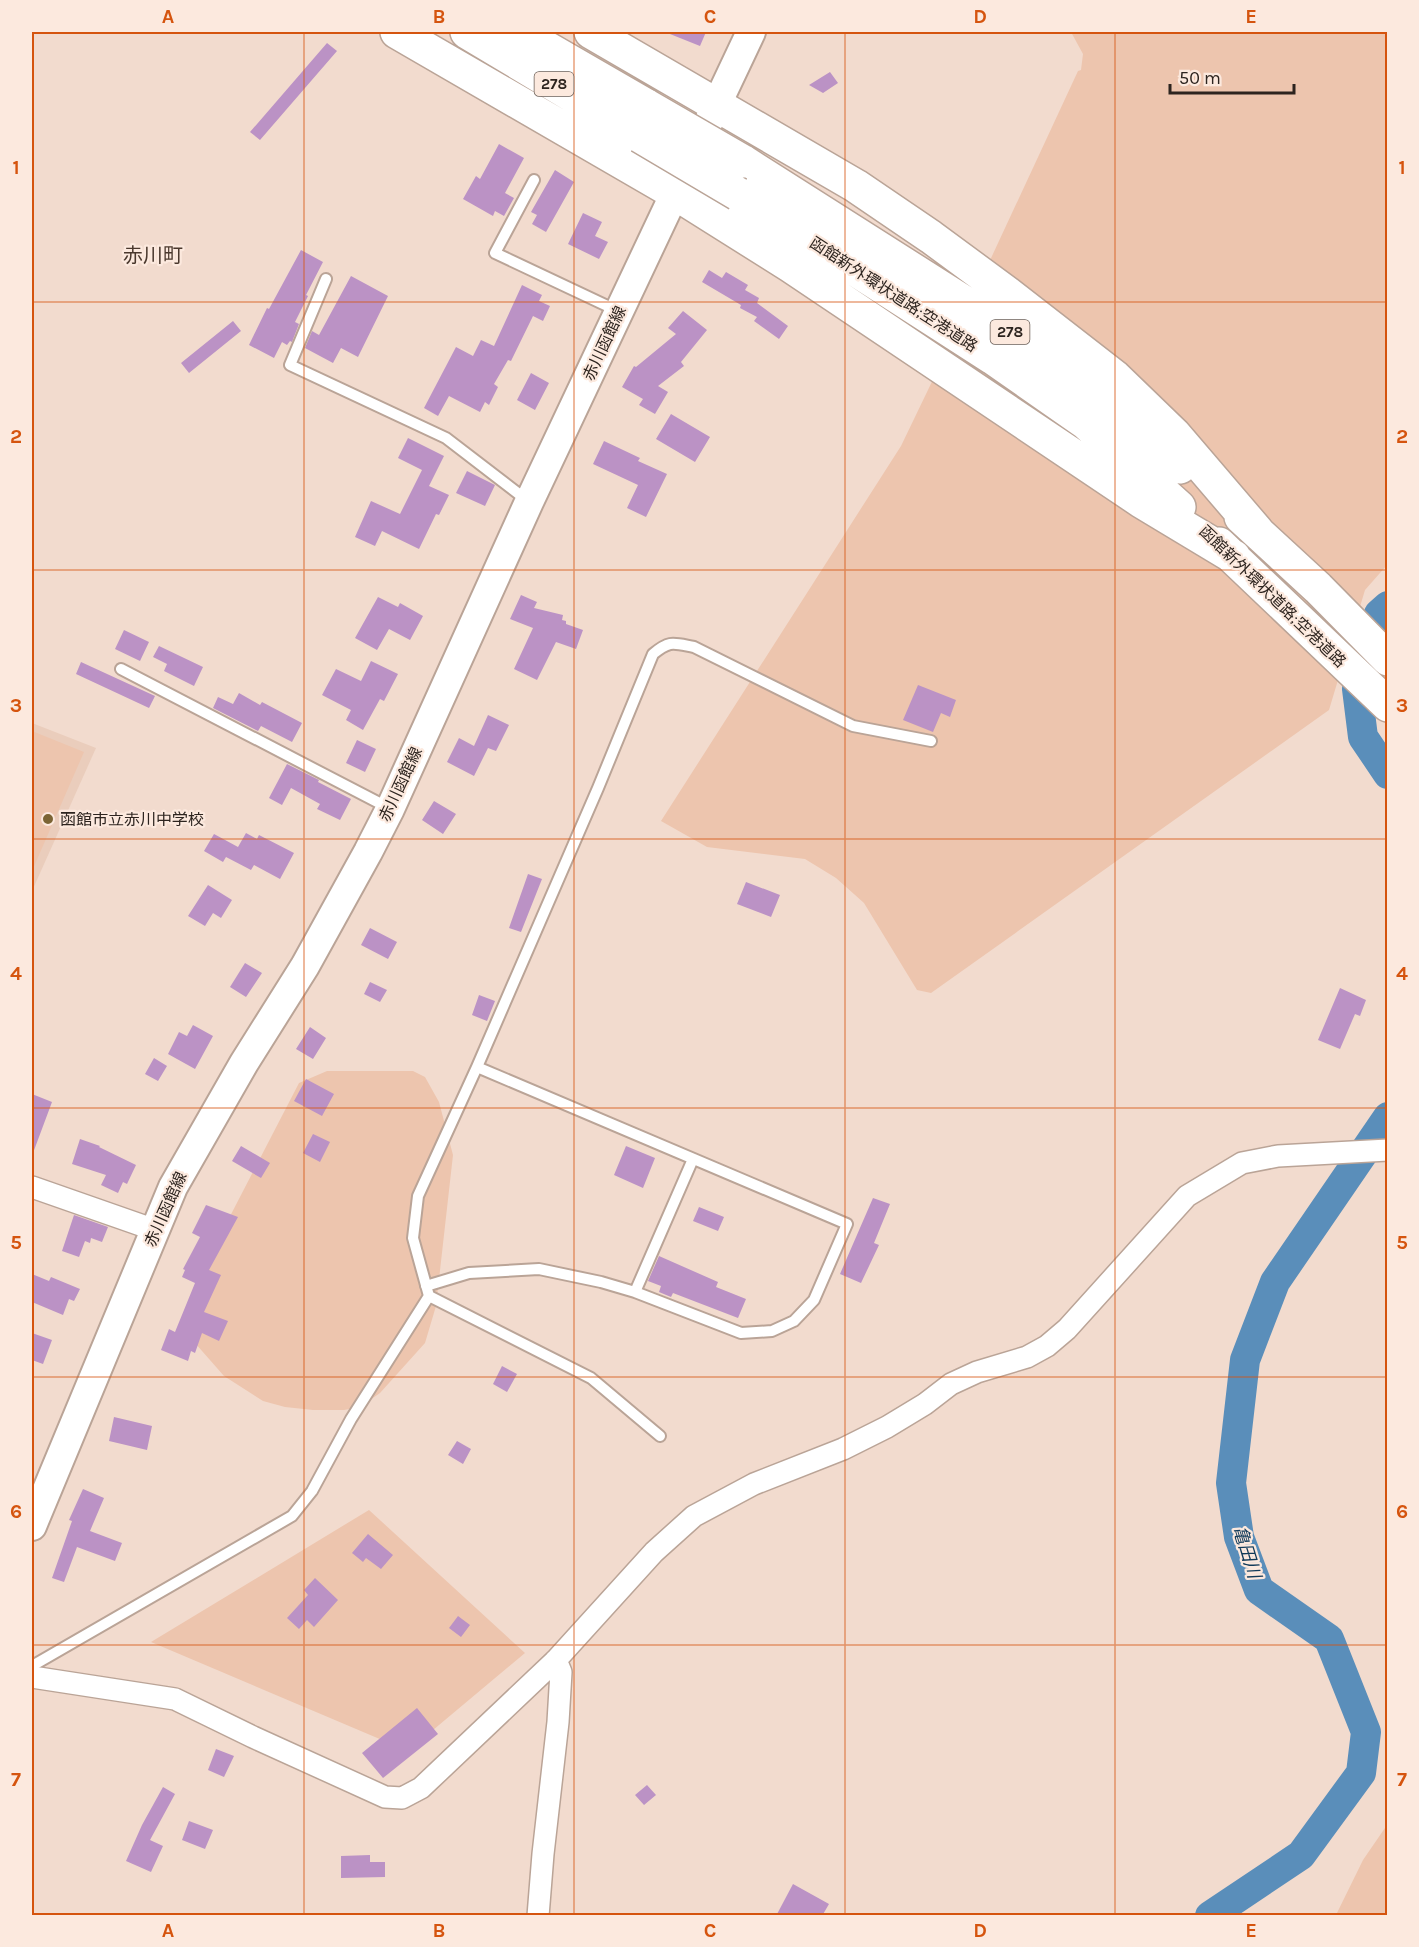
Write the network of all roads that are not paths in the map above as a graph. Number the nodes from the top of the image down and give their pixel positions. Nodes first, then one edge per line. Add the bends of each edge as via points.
1 (397, 32) edge
2 (467, 32) edge
3 (519, 32) edge
4 (591, 32) edge
5 (751, 32) edge
6 (716, 105) junction
7 (644, 121) junction
8 (534, 180) dead end
9 (675, 193) junction
10 (326, 279) dead end
11 (619, 311) junction
12 (529, 502) junction
13 (1257, 531) junction
14 (1234, 557) junction
15 (1388, 659) edge
16 (121, 669) dead end
17 (1388, 705) edge
18 (931, 741) dead end
19 (390, 809) junction
20 (477, 1068) junction
21 (1388, 1150) edge
22 (693, 1159) junction
23 (32, 1187) edge
24 (155, 1230) junction
25 (427, 1291) junction
26 (635, 1292) junction
27 (660, 1436) dead end
28 (32, 1526) edge
29 (556, 1660) junction
30 (32, 1666) edge
31 (32, 1677) edge
32 (538, 1916) edge

1 - 9 highway
2 - 7 highway, 函館新外環状道路;空港道路 / 278
3 - 7 highway, 函館新外環状道路;空港道路 / 278
4 - 6 highway
5 - 6 main road, 赤川函館線
6 - 9 main road, 赤川函館線
6 - 13 highway via 856,186 931,237 1115,377 1174,434
7 - 13 highway, 函館新外環状道路;空港道路 / 278, bridge via 742,161 1003,327
7 - 14 highway, 函館新外環状道路;空港道路 / 278, bridge via 738,194 993,358 1086,423
8 - 11 lane via 495,252
9 - 11 main road, 赤川函館線
9 - 14 highway via 801,272 1141,501
10 - 12 lane via 290,365 446,438
11 - 12 main road, 赤川函館線
12 - 19 main road, 赤川函館線
13 - 15 highway, 函館新外環状道路;空港道路 / 278
14 - 17 highway, 函館新外環状道路;空港道路 / 278
16 - 19 lane
18 - 20 lane via 853,726 694,647 664,645 653,654
19 - 24 main road, 赤川函館線 via 305,966 173,1187
20 - 22 lane
20 - 25 lane via 418,1196 413,1238
21 - 29 street via 1278,1156 1242,1163 1187,1196 1067,1329 1047,1346 1027,1357 959,1380 887,1427 754,1484 694,1516 654,1552
22 - 26 lane
22 - 26 lane via 847,1224 814,1300 794,1322 771,1331 741,1333
23 - 24 street
24 - 28 main road, 赤川函館線
25 - 26 lane via 469,1273 539,1269
25 - 27 lane via 591,1378
25 - 30 lane via 312,1491 292,1516
29 - 31 street via 421,1788 402,1798 385,1797 326,1772 175,1699
29 - 32 street via 561,1672 558,1722

